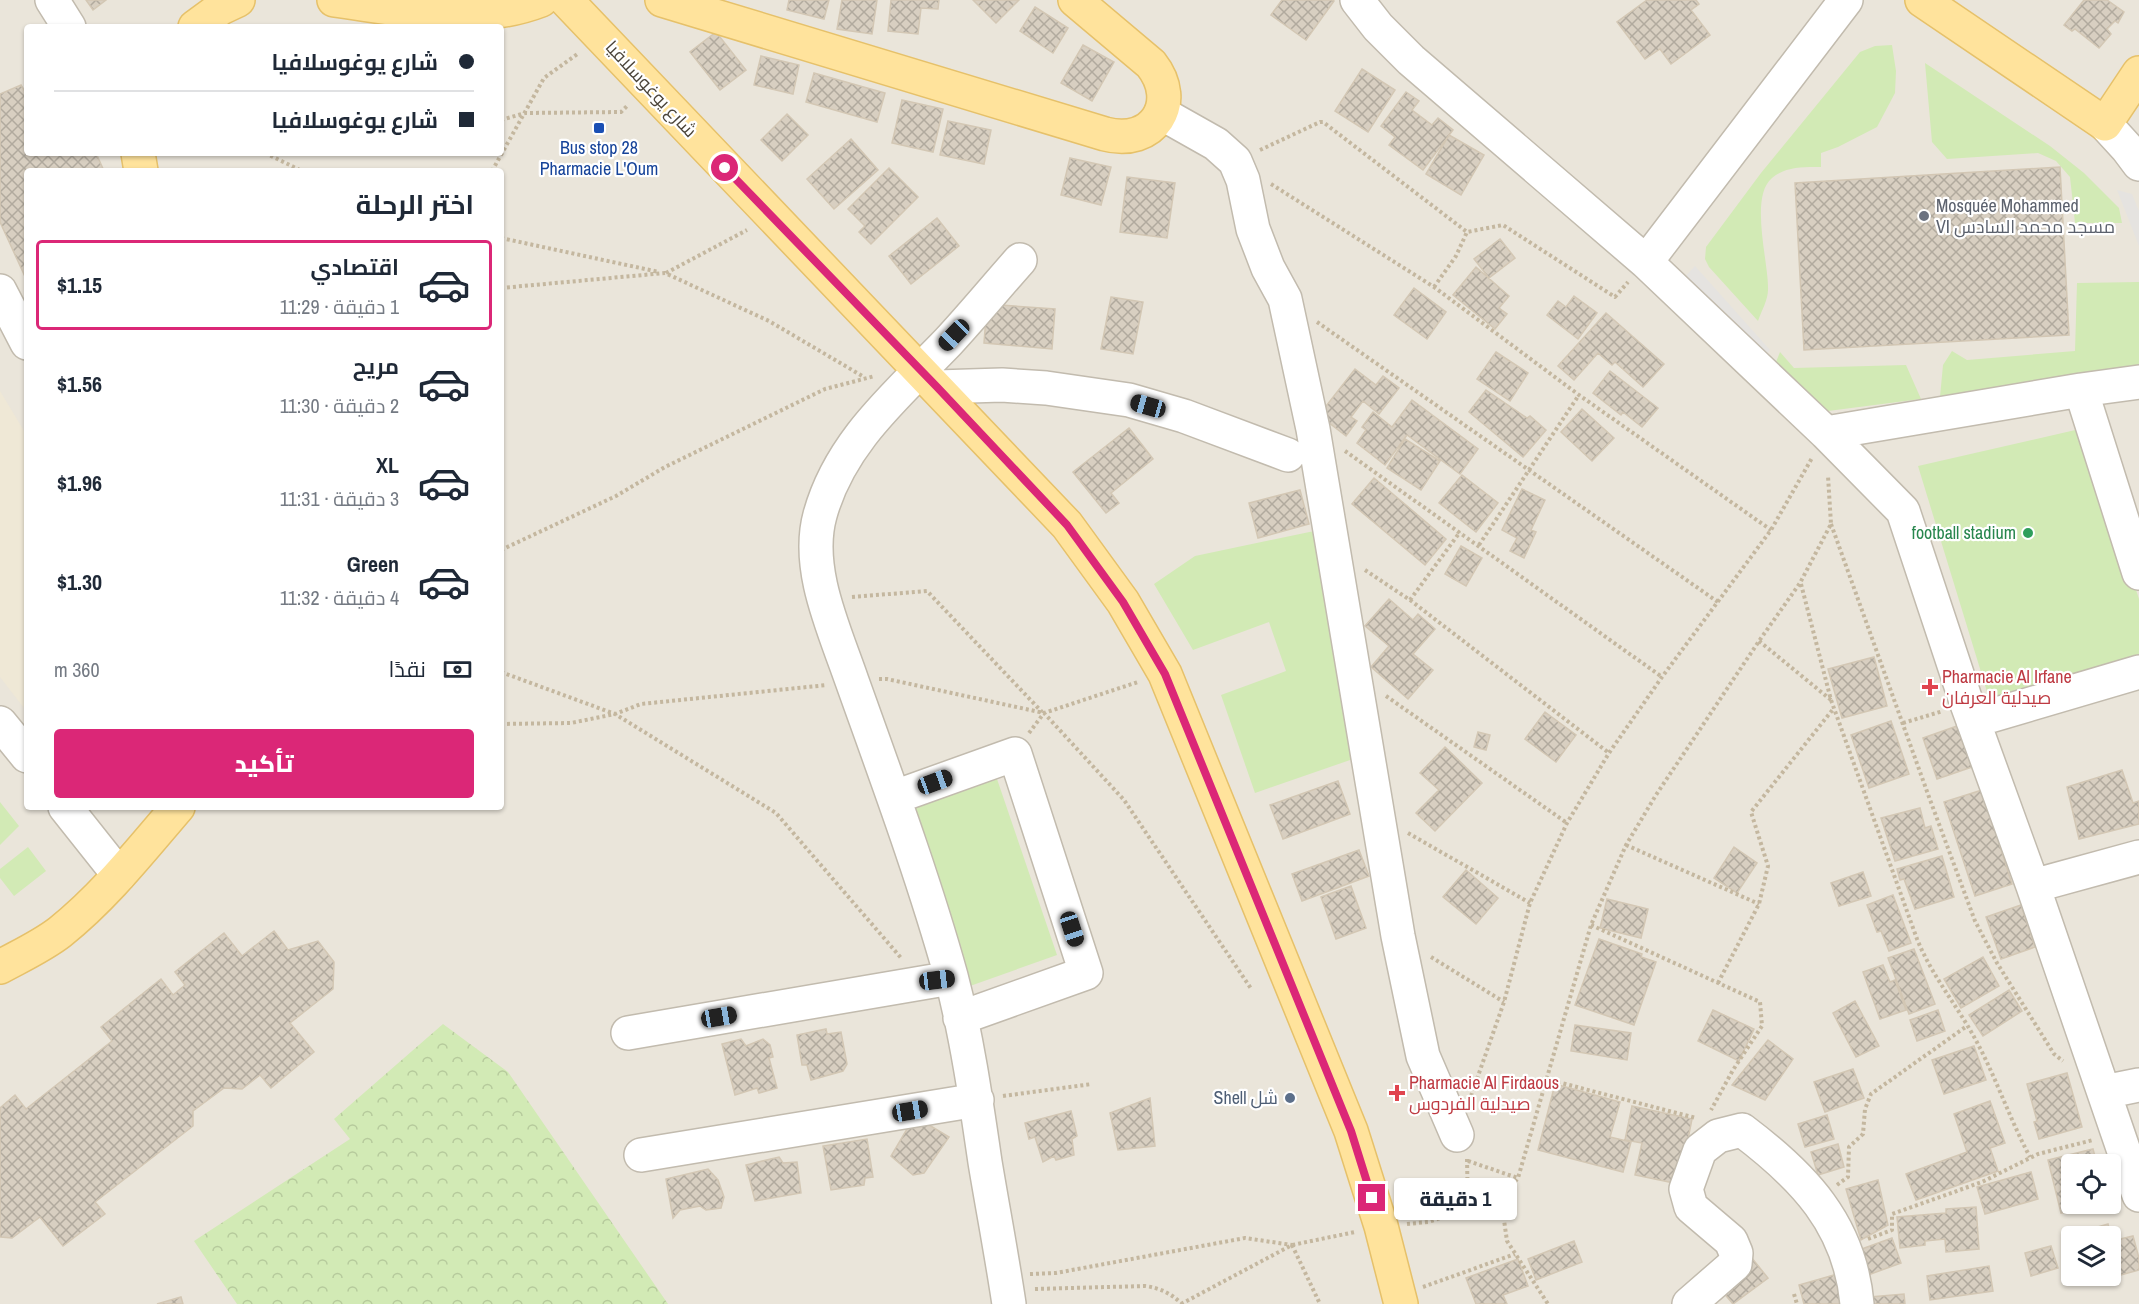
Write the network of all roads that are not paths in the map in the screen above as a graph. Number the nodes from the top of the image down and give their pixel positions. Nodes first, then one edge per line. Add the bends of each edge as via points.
1 (52, 0) edge
2 (238, 0) edge
3 (334, 0) edge
4 (541, 0) edge
5 (566, 0) edge
6 (662, 0) edge
7 (1075, 0) edge
8 (1357, 0) edge
9 (1846, 0) edge
10 (1939, 5) edge
11 (67, 24) edge
12 (199, 24) edge
13 (2139, 73) edge
14 (1161, 113) junction
15 (2105, 124) junction
16 (2139, 164) edge
17 (1020, 260) dead end
18 (1646, 262) junction
19 (0, 291) edge
20 (24, 337) edge
21 (929, 378) junction
22 (2139, 382) edge
23 (2081, 390) junction
24 (1826, 434) junction
25 (1288, 455) dead end
26 (2139, 573) edge
27 (2139, 672) edge
28 (1970, 713) junction
29 (0, 723) edge
30 (24, 752) edge
31 (895, 796) junction
32 (67, 810) edge
33 (175, 810) edge
34 (2139, 857) edge
35 (119, 875) junction
36 (2033, 886) junction
37 (0, 968) edge
38 (937, 980) junction
39 (960, 1018) junction
40 (628, 1033) dead end
41 (2139, 1084) edge
42 (2104, 1092) junction
43 (977, 1100) junction
44 (1457, 1135) road end
45 (641, 1155) dead end
46 (2139, 1195) edge
47 (1007, 1289) edge
48 (1400, 1300) edge
49 (1689, 1304) edge
50 (1857, 1304) edge

1 - 11 street
2 - 12 main road
3 - 4 main road via 426,13 476,14 519,8
5 - 21 main road, شارع يوغوسلافيا
6 - 14 main road via 1118,138 1144,132
7 - 14 main road via 1160,74 1165,100
8 - 18 street via 1410,60
9 - 18 street
10 - 15 main road
13 - 15 main road
14 - 44 street via 1216,144 1235,161 1253,229 1285,299 1313,429 1398,936 1423,1056
15 - 16 street
17 - 21 street via 954,335
18 - 24 street
19 - 20 street
21 - 25 street via 1129,400
21 - 31 street via 868,426 850,448 820,514 815,538 819,581
21 - 48 main road, شارع يوغوسلافيا via 1067,525 1123,602 1165,674 1351,1131
22 - 23 street
23 - 24 street
23 - 26 street
24 - 28 street via 1903,511
27 - 28 street
28 - 36 street
29 - 30 street
31 - 38 street
31 - 39 street via 1015,754 1086,973
32 - 35 street
33 - 35 main road
34 - 36 street
35 - 37 main road via 59,932
36 - 42 street
38 - 39 street
38 - 40 street
39 - 43 street
41 - 42 street
42 - 46 street
43 - 45 street
43 - 47 street
49 - 50 street via 1735,1264 1736,1253 1731,1241 1691,1207 1686,1189 1700,1150 1718,1136 1742,1130 1778,1157 1827,1215 1845,1248

